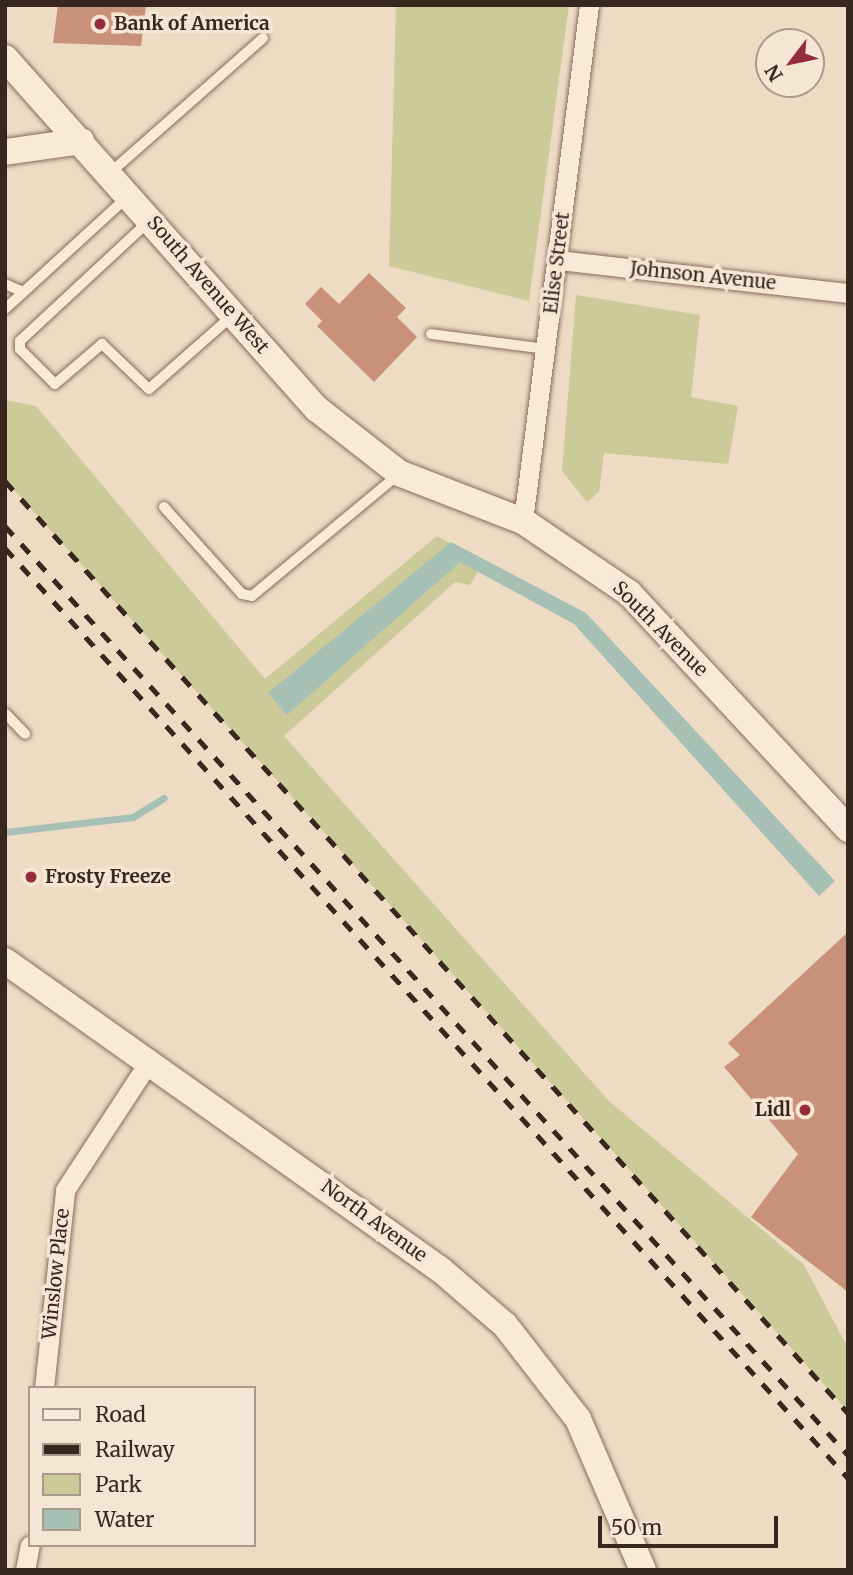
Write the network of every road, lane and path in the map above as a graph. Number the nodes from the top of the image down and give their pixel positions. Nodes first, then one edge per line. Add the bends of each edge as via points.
1 (589, 5) edge
2 (263, 38) dead end
3 (5, 58) edge
4 (81, 141) junction
5 (5, 152) edge
6 (110, 174) junction
7 (129, 195) junction
8 (150, 219) junction
9 (558, 260) junction
10 (5, 284) edge
11 (23, 292) junction
12 (848, 293) edge
13 (5, 309) edge
14 (234, 314) junction
15 (431, 334) dead end
16 (547, 349) junction
17 (399, 473) junction
18 (432, 486) joint
19 (164, 507) dead end
20 (523, 521) junction
21 (5, 713) edge
22 (25, 734) dead end
23 (848, 829) edge
24 (5, 961) edge
25 (150, 1060) junction
26 (44, 1386) edge
27 (30, 1547) edge
28 (24, 1570) edge
29 (643, 1570) edge

1 - 9 street, Elise Street
2 - 6 lane
3 - 4 main road, South Avenue West
4 - 5 main road
4 - 6 main road, South Avenue West
6 - 7 main road, South Avenue West
7 - 8 main road, South Avenue West
7 - 11 lane
8 - 14 main road, South Avenue West
8 - 14 lane via 20,341 20,349 55,384 102,344 149,389
9 - 12 street, Johnson Avenue
9 - 16 street, Elise Street
10 - 11 lane
11 - 13 lane
14 - 17 main road, South Avenue West via 317,408
15 - 16 lane
16 - 20 street, Elise Street
17 - 18 main road, South Avenue West
17 - 19 lane via 252,596 242,594
18 - 20 main road, South Avenue
20 - 23 main road, South Avenue via 629,593
21 - 22 lane
24 - 25 main road, North Avenue
25 - 26 street, Winslow Place via 65,1190
25 - 29 main road, North Avenue via 441,1270 505,1325 578,1419
27 - 28 street

